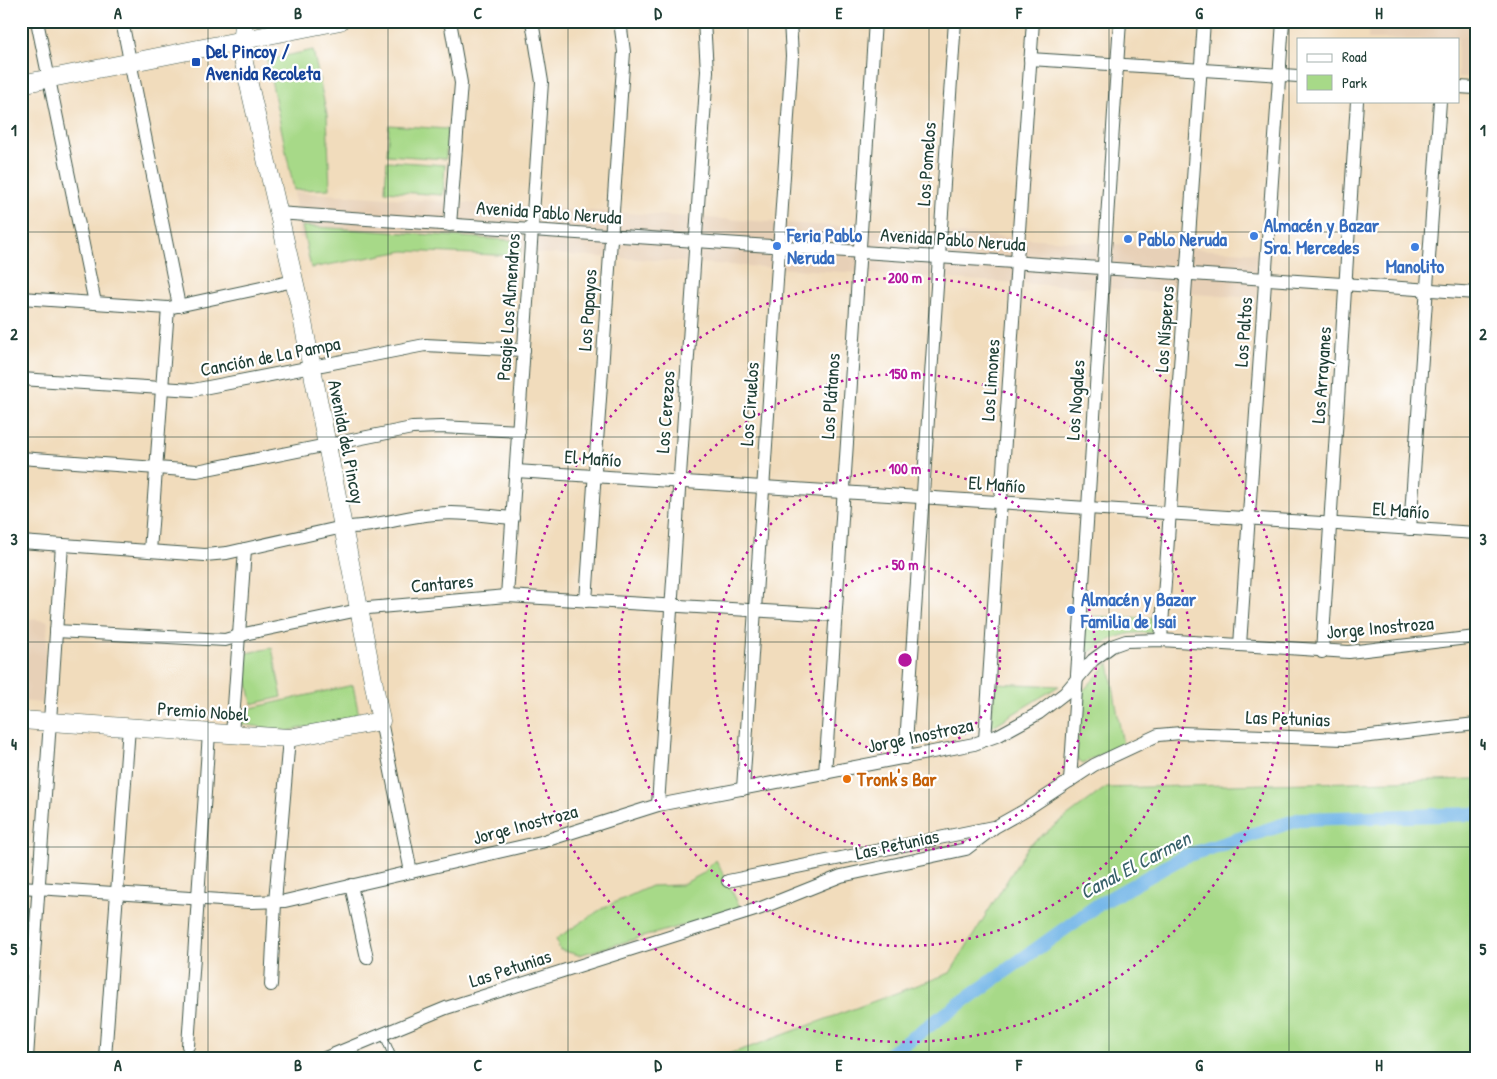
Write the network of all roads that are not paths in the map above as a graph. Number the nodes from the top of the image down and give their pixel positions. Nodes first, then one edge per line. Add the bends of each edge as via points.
1 (37, 21) edge
2 (122, 21) edge
3 (244, 21) edge
4 (340, 21) edge
5 (450, 21) edge
6 (532, 21) edge
7 (620, 21) edge
8 (704, 21) edge
9 (790, 21) edge
10 (875, 21) edge
11 (955, 21) edge
12 (1033, 21) edge
13 (1120, 21) edge
14 (1204, 21) edge
15 (1283, 21) edge
16 (242, 41) junction
17 (1030, 59) junction
18 (130, 63) junction
19 (1117, 64) junction
20 (1201, 70) junction
21 (1279, 75) junction
22 (1297, 76) edge
23 (49, 79) junction
24 (21, 84) edge
25 (1460, 87) edge
26 (1476, 88) edge
27 (1357, 102) edge
28 (1440, 102) edge
29 (278, 214) junction
30 (450, 225) junction
31 (532, 230) junction
32 (611, 235) junction
33 (696, 241) junction
34 (779, 246) junction
35 (858, 251) junction
36 (938, 256) junction
37 (1017, 262) junction
38 (1102, 267) junction
39 (1187, 273) junction
40 (1265, 278) junction
41 (294, 281) junction
42 (1346, 284) junction
43 (1427, 290) junction
44 (1476, 293) edge
45 (21, 298) edge
46 (95, 303) junction
47 (173, 307) junction
48 (524, 350) junction
49 (311, 367) junction
50 (21, 379) edge
51 (162, 389) junction
52 (519, 431) junction
53 (326, 446) junction
54 (21, 458) edge
55 (156, 468) junction
56 (516, 471) junction
57 (594, 476) junction
58 (679, 482) junction
59 (763, 487) junction
60 (843, 492) junction
61 (922, 498) junction
62 (1001, 502) junction
63 (1087, 508) junction
64 (1170, 513) junction
65 (513, 518) junction
66 (1249, 518) junction
67 (1330, 524) junction
68 (342, 526) junction
69 (1410, 529) junction
70 (1476, 533) edge
71 (21, 542) edge
72 (62, 545) junction
73 (245, 549) junction
74 (150, 551) junction
75 (507, 596) junction
76 (586, 601) junction
77 (671, 606) junction
78 (359, 610) junction
79 (755, 610) junction
80 (835, 615) junction
81 (56, 631) junction
82 (239, 637) junction
83 (1476, 637) edge
84 (1161, 640) junction
85 (1240, 645) junction
86 (1322, 652) junction
87 (1076, 682) junction
88 (21, 720) edge
89 (381, 720) junction
90 (50, 722) junction
91 (1476, 724) edge
92 (130, 728) junction
93 (209, 733) junction
94 (232, 735) junction
95 (289, 738) junction
96 (985, 740) junction
97 (904, 758) junction
98 (825, 774) junction
99 (1070, 781) junction
100 (743, 789) junction
101 (658, 805) junction
102 (995, 827) junction
103 (411, 872) junction
104 (728, 881) dead end
105 (350, 886) junction
106 (21, 887) edge
107 (38, 888) junction
108 (117, 893) junction
109 (198, 898) junction
110 (275, 902) junction
111 (367, 958) dead end
112 (271, 985) dead end
113 (383, 1034) junction
114 (188, 1046) dead end
115 (27, 1058) edge
116 (106, 1058) edge
117 (325, 1058) edge
118 (394, 1058) edge

1 - 23 street
2 - 18 street
3 - 16 street, Avenida del Pincoy
4 - 16 street
5 - 30 street via 461,83
6 - 31 street, Pasaje Los Almendros via 542,82
7 - 32 street, Los Papayos via 624,52
8 - 33 street, Los Cerezos via 707,72
9 - 34 street, Los Ciruelos via 792,56
10 - 35 street, Los Plátanos
11 - 36 street, Los Pomelos
12 - 17 street, Los Limones
13 - 19 street, Los Nogales
14 - 20 street, Los Nísperos
15 - 21 street, Los Paltos
16 - 18 street
16 - 29 street, Avenida del Pincoy via 244,63
17 - 19 street
17 - 37 street, Los Limones
18 - 23 street
18 - 47 street
19 - 20 street
19 - 38 street, Los Nogales
20 - 21 street
20 - 39 street, Los Nísperos
21 - 22 street
21 - 40 street, Los Paltos
23 - 24 street
23 - 46 street
25 - 26 street
27 - 42 street, Los Arrayanes
28 - 43 street
29 - 30 street, Avenida Pablo Neruda
29 - 41 street, Avenida del Pincoy
30 - 31 street, Avenida Pablo Neruda
31 - 32 street, Avenida Pablo Neruda
31 - 48 street, Pasaje Los Almendros
32 - 33 street, Avenida Pablo Neruda
32 - 57 street, Los Papayos
33 - 34 street, Avenida Pablo Neruda
33 - 58 street, Los Cerezos
34 - 35 street, Avenida Pablo Neruda
34 - 59 street, Los Ciruelos
35 - 36 street, Avenida Pablo Neruda
35 - 60 street, Los Plátanos
36 - 37 street, Avenida Pablo Neruda
36 - 61 street, Los Pomelos
37 - 38 street, Avenida Pablo Neruda
37 - 62 street, Los Limones
38 - 39 street, Avenida Pablo Neruda
38 - 63 street, Los Nogales
39 - 40 street, Avenida Pablo Neruda
39 - 64 street, Los Nísperos
40 - 42 street, Avenida Pablo Neruda
40 - 66 street, Los Paltos
41 - 47 street
41 - 49 street, Avenida del Pincoy
42 - 43 street, Avenida Pablo Neruda
42 - 67 street, Los Arrayanes
43 - 44 street, Avenida Pablo Neruda
43 - 69 street
45 - 46 street
46 - 47 street
47 - 51 street
48 - 49 street, Canción de La Pampa via 425,345
48 - 52 street, Pasaje Los Almendros
49 - 51 street, Canción de La Pampa via 201,389
49 - 53 street, Avenida del Pincoy
50 - 51 street, Canción de La Pampa
51 - 55 street
52 - 53 street via 427,426
52 - 56 street, Pasaje Los Almendros
53 - 55 street via 197,471
53 - 68 street, Avenida del Pincoy
54 - 55 street
55 - 74 street
56 - 57 street, El Mañío
56 - 65 street, Pasaje Los Almendros
57 - 58 street, El Mañío
57 - 76 street, Los Papayos
58 - 59 street, El Mañío
58 - 77 street, Los Cerezos
59 - 60 street, El Mañío
59 - 79 street, Los Ciruelos
60 - 61 street, El Mañío
60 - 80 street, Los Plátanos
61 - 62 street, El Mañío
61 - 97 street, Los Pomelos
62 - 63 street, El Mañío
62 - 96 street, Los Limones
63 - 64 street, El Mañío
63 - 87 street, Los Nogales
64 - 66 street, El Mañío
64 - 84 street, Los Nísperos
65 - 68 street via 437,513 358,527
65 - 75 street, Pasaje Los Almendros
66 - 67 street, El Mañío
66 - 85 street, Los Paltos
67 - 69 street, El Mañío
67 - 86 street, Los Arrayanes
68 - 73 street
68 - 78 street, Avenida del Pincoy
69 - 70 street, El Mañío
71 - 72 street
72 - 74 street
72 - 81 street
73 - 74 street via 206,555
73 - 82 street
75 - 76 street, Cantares
75 - 78 street, Cantares
76 - 77 street, Cantares
77 - 79 street, Cantares
77 - 101 street, Los Cerezos
78 - 82 street, Cantares
78 - 89 street, Avenida del Pincoy
79 - 80 street, Cantares
79 - 100 street, Los Ciruelos
80 - 98 street, Los Plátanos
81 - 82 street, Cantares via 225,640
81 - 90 street
82 - 94 street
83 - 86 street, Jorge Inostroza via 1349,652
84 - 85 street, Jorge Inostroza
84 - 87 street, Jorge Inostroza via 1133,639 1119,643 1094,660
85 - 86 street, Jorge Inostroza
87 - 96 street, Jorge Inostroza via 1039,713
87 - 99 street, Los Nogales
88 - 90 street, Premio Nobel
89 - 95 street, Premio Nobel
89 - 103 street, Avenida del Pincoy
90 - 92 street, Premio Nobel
90 - 107 street
91 - 99 street, Las Petunias via 1344,739 1170,734 1140,742
92 - 93 street, Premio Nobel
92 - 108 street
93 - 94 street, Premio Nobel
93 - 109 street
94 - 95 street, Premio Nobel
95 - 110 street
96 - 97 street, Jorge Inostroza
97 - 98 street, Jorge Inostroza
98 - 100 street, Jorge Inostroza
99 - 102 street, Las Petunias
100 - 101 street, Jorge Inostroza
101 - 103 street, Jorge Inostroza via 541,842
102 - 104 street
102 - 113 street, Las Petunias via 966,849 841,876 761,908 446,1008
103 - 105 street, Jorge Inostroza
105 - 110 street, Jorge Inostroza
105 - 111 street
106 - 107 street, Jorge Inostroza
107 - 108 street, Jorge Inostroza
107 - 115 street
108 - 109 street, Jorge Inostroza
108 - 116 street
109 - 110 street, Jorge Inostroza
109 - 114 street
110 - 112 street
113 - 117 street, Las Petunias
113 - 118 lane

